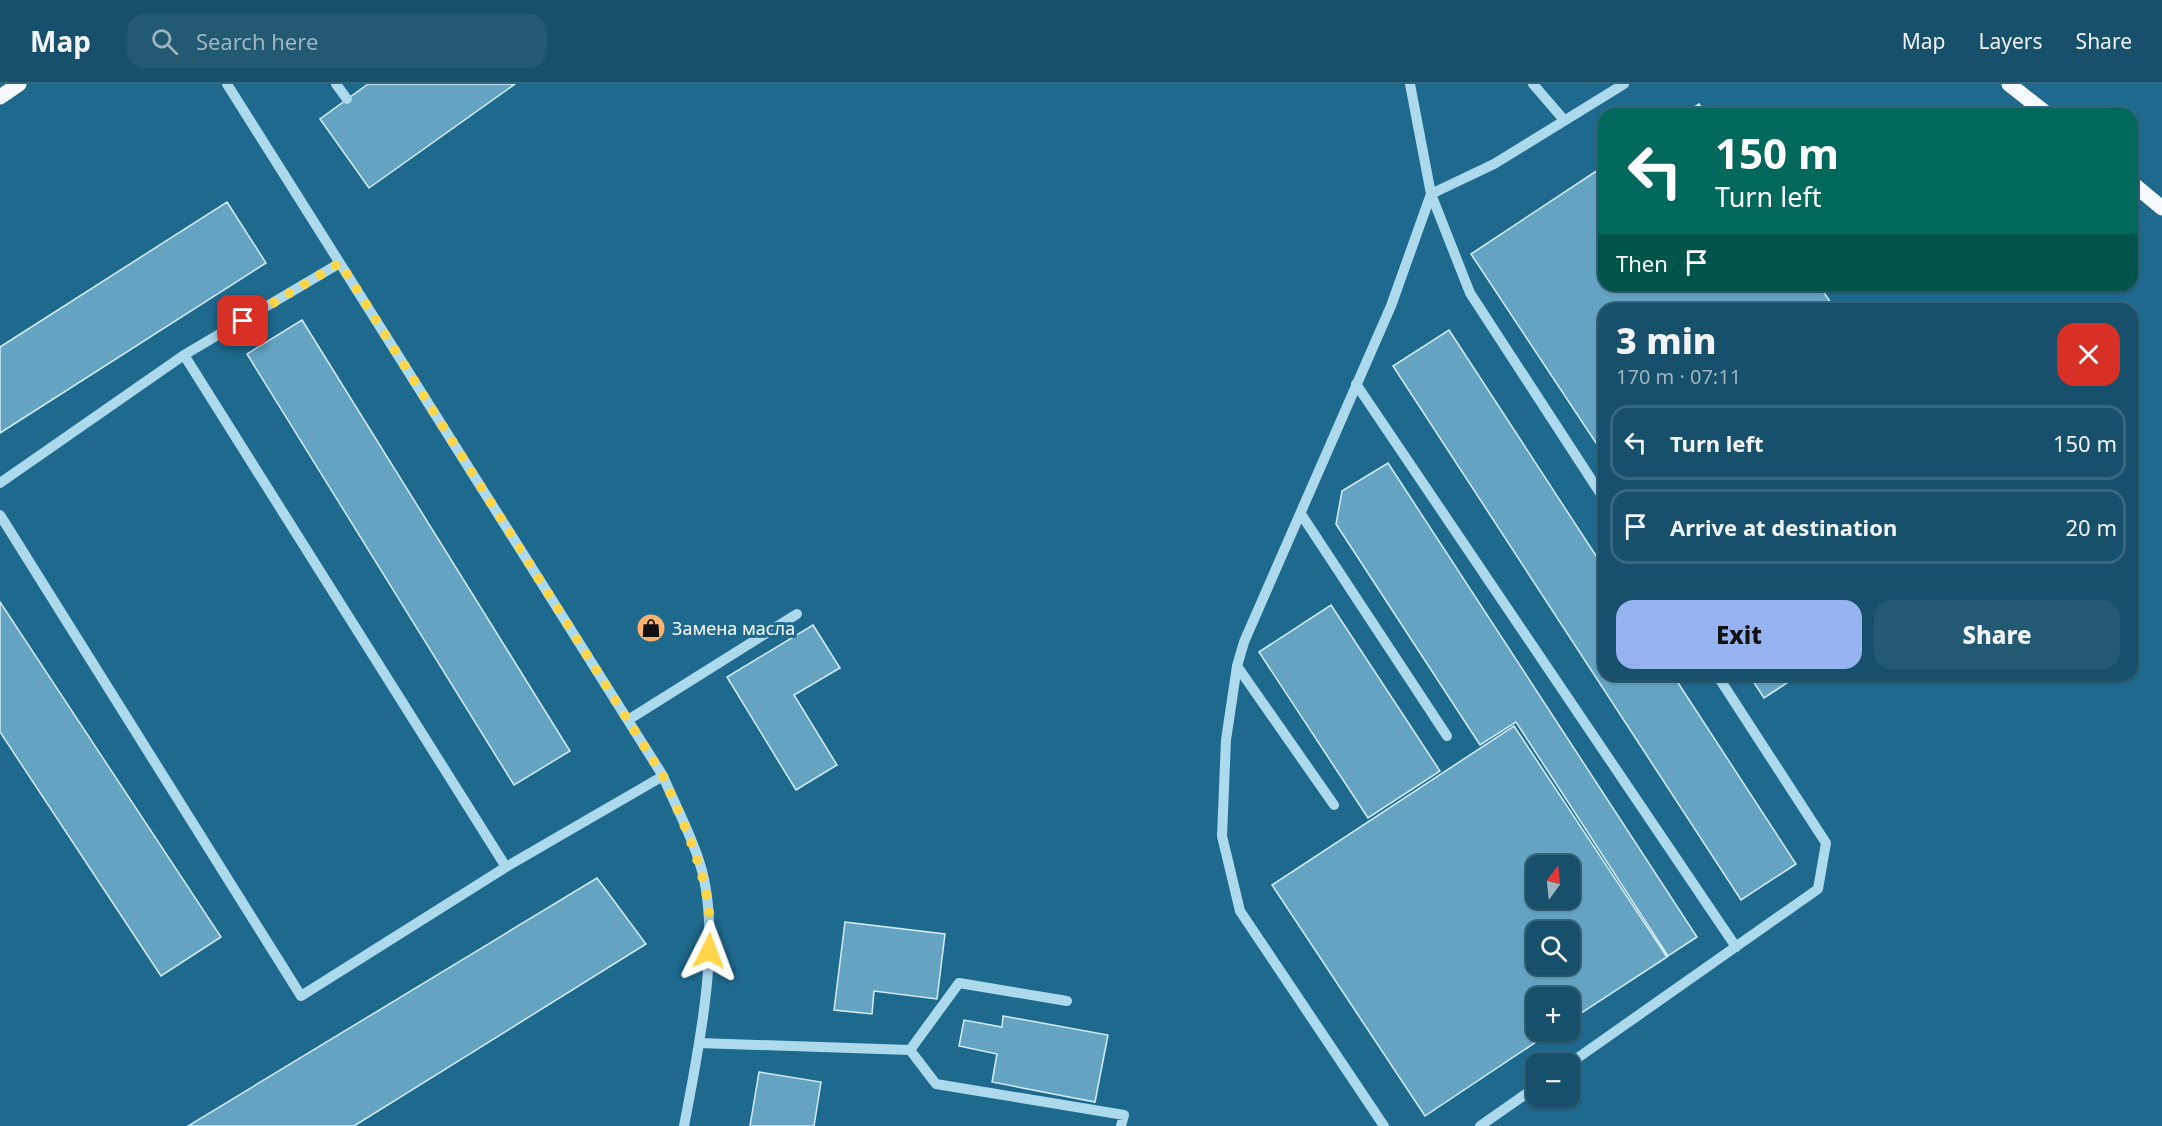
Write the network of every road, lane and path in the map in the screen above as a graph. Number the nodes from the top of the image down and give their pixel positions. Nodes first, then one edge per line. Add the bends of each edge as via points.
1 (19, 84) edge
2 (227, 84) edge
3 (336, 84) edge
4 (1410, 84) edge
5 (1533, 84) edge
6 (1624, 84) edge
7 (2009, 84) edge
8 (0, 97) edge
9 (347, 99) dead end
10 (2039, 108) edge
11 (1564, 120) junction
12 (2138, 188) edge
13 (1431, 194) junction
14 (2162, 208) edge
15 (340, 263) junction
16 (184, 355) junction
17 (1356, 384) junction
18 (0, 483) edge
19 (1598, 490) edge
20 (1301, 514) junction
21 (0, 516) edge
22 (797, 614) dead end
23 (1237, 666) junction
24 (1722, 681) edge
25 (628, 720) junction
26 (1447, 736) dead end
27 (663, 776) junction
28 (1334, 805) dead end
29 (506, 867) junction
30 (1736, 947) junction
31 (1067, 1001) dead end
32 (699, 1043) junction
33 (910, 1050) junction
34 (1580, 1056) edge
35 (1526, 1094) edge
36 (684, 1126) edge
37 (1121, 1126) edge
38 (1384, 1126) edge
39 (1480, 1126) edge

1 - 8 main road
2 - 15 street
3 - 9 street
4 - 13 street
5 - 11 street
6 - 11 street
7 - 10 main road
11 - 13 street via 1494,164
12 - 14 main road
13 - 17 street via 1391,306
13 - 19 street via 1470,293
15 - 16 street
15 - 25 street
16 - 18 street
16 - 29 street
17 - 20 street
17 - 30 street
20 - 23 street
20 - 26 street
21 - 29 street via 301,996
22 - 25 street
23 - 28 street
23 - 38 street via 1226,740 1222,836 1240,911
24 - 30 street via 1826,843 1818,889
25 - 27 street
27 - 29 street
27 - 32 street via 701,865 711,928
30 - 34 street
31 - 33 street via 959,983
32 - 33 street
32 - 36 street
33 - 37 street via 936,1084 1124,1114
35 - 39 street

